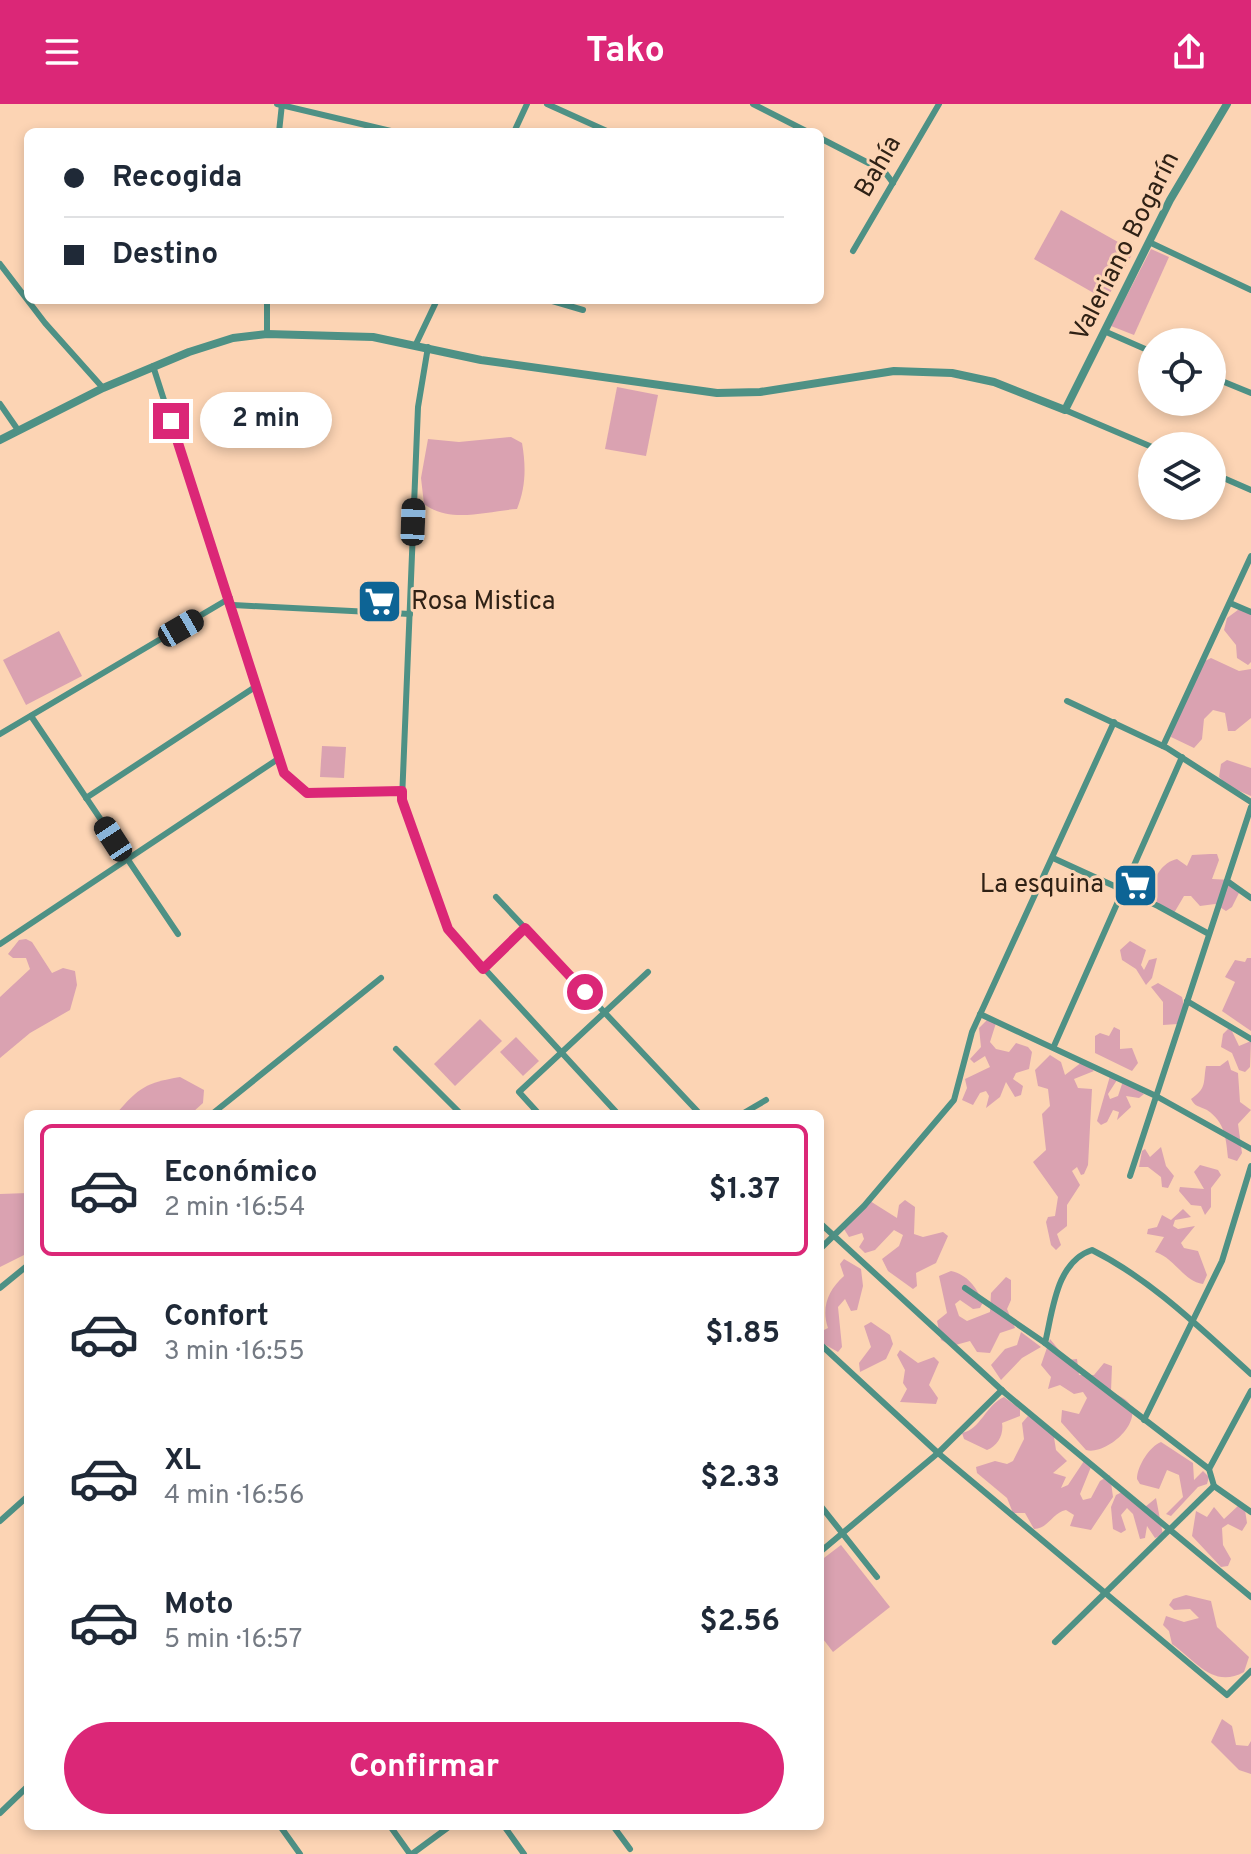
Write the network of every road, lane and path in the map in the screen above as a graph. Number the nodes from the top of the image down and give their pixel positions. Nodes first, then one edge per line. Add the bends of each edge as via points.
1 (527, 104) edge
2 (547, 104) edge
3 (753, 104) edge
4 (939, 104) edge
5 (1227, 104) edge
6 (280, 105) edge
7 (279, 128) edge
8 (378, 128) edge
9 (516, 128) edge
10 (600, 128) edge
11 (800, 128) edge
12 (824, 140) edge
13 (903, 165) junction
14 (884, 171) junction
15 (893, 183) junction
16 (1149, 242) junction
17 (853, 251) dead end
18 (0, 264) edge
19 (1251, 290) edge
20 (24, 295) edge
21 (31, 304) edge
22 (267, 304) edge
23 (435, 304) edge
24 (563, 304) edge
25 (583, 310) dead end
26 (1103, 331) junction
27 (267, 334) junction
28 (416, 344) junction
29 (1138, 346) edge
30 (428, 347) junction
31 (153, 366) junction
32 (1226, 383) edge
33 (103, 388) junction
34 (1251, 393) edge
35 (0, 404) edge
36 (1065, 410) junction
37 (18, 430) junction
38 (0, 440) edge
39 (1138, 441) edge
40 (1226, 479) edge
41 (1251, 490) edge
42 (1251, 556) edge
43 (232, 602) junction
44 (1230, 603) junction
45 (1251, 612) edge
46 (410, 614) junction
47 (255, 687) junction
48 (1067, 701) dead end
49 (31, 716) junction
50 (1114, 722) junction
51 (0, 734) edge
52 (1163, 746) junction
53 (1182, 757) junction
54 (278, 759) junction
55 (402, 791) junction
56 (86, 798) junction
57 (1251, 804) edge
58 (1053, 858) junction
59 (127, 860) junction
60 (1227, 881) junction
61 (1123, 889) junction
62 (496, 897) dead end
63 (1251, 898) edge
64 (525, 928) junction
65 (178, 934) dead end
66 (1209, 934) junction
67 (0, 944) edge
68 (483, 969) junction
69 (648, 972) dead end
70 (381, 978) dead end
71 (1187, 1001) junction
72 (605, 1013) junction
73 (980, 1014) junction
74 (1251, 1039) edge
75 (1054, 1046) junction
76 (396, 1049) dead end
77 (561, 1053) junction
78 (1156, 1096) junction
79 (766, 1100) dead end
80 (217, 1110) edge
81 (453, 1110) edge
82 (535, 1110) edge
83 (614, 1110) edge
84 (696, 1110) edge
85 (749, 1110) edge
86 (1251, 1149) edge
87 (1251, 1166) edge
88 (1130, 1176) dead end
89 (824, 1227) edge
90 (834, 1236) junction
91 (824, 1245) edge
92 (24, 1268) edge
93 (0, 1288) edge
94 (965, 1288) dead end
95 (1192, 1321) junction
96 (1045, 1343) junction
97 (824, 1348) edge
98 (1251, 1374) edge
99 (1002, 1390) junction
100 (1251, 1391) edge
101 (1243, 1406) junction
102 (1251, 1412) edge
103 (1144, 1420) junction
104 (938, 1453) junction
105 (1209, 1469) junction
106 (1214, 1486) junction
107 (24, 1500) edge
108 (824, 1510) edge
109 (1251, 1512) edge
110 (0, 1521) edge
111 (1170, 1529) junction
112 (843, 1534) junction
113 (824, 1549) edge
114 (877, 1577) dead end
115 (1104, 1594) junction
116 (1251, 1597) edge
117 (1055, 1642) dead end
118 (1251, 1671) edge
119 (24, 1790) edge
120 (0, 1813) edge
121 (283, 1830) edge
122 (393, 1830) edge
123 (444, 1830) edge
124 (507, 1830) edge
125 (616, 1830) edge
126 (630, 1849) dead end
127 (300, 1854) edge
128 (411, 1854) edge
129 (524, 1854) edge

1 - 9 street
2 - 10 street
3 - 11 street
4 - 13 street, Bahía
5 - 16 street, Valeriano Bogarín
6 - 7 street
6 - 8 street
12 - 14 street
13 - 14 street
13 - 15 street, Bahía
14 - 15 street
15 - 17 street, Bahía
16 - 19 street
16 - 26 street, Valeriano Bogarín
18 - 20 street
21 - 33 street
22 - 27 street
23 - 28 street
24 - 25 street
26 - 29 street
26 - 36 street, Valeriano Bogarín
27 - 28 street via 339,334
27 - 31 street via 217,342
28 - 30 street
30 - 36 street via 481,360 731,394 894,371 952,373 994,382
30 - 46 street via 418,407
31 - 33 street
31 - 43 street
32 - 34 street
33 - 37 street
35 - 37 street
36 - 39 street
37 - 38 street
40 - 41 street
42 - 44 street
43 - 46 street
43 - 47 street
43 - 49 street
44 - 45 street
44 - 52 street
46 - 55 street
47 - 54 street
47 - 56 street
48 - 50 street
49 - 51 street
49 - 56 street
50 - 52 street
50 - 58 street
52 - 53 street
53 - 57 street
53 - 61 street
54 - 55 street via 289,780 307,793
54 - 59 street
55 - 68 street via 448,929
56 - 59 street
57 - 60 street
58 - 61 street
58 - 73 street
59 - 65 street
59 - 67 street
60 - 63 street
60 - 66 street
61 - 66 street
61 - 75 street
62 - 64 street
64 - 68 street
64 - 72 street
66 - 71 street
68 - 77 street
69 - 72 street
70 - 80 street
71 - 74 street
71 - 78 street
72 - 77 street
72 - 84 street
73 - 75 street
73 - 90 street via 958,1092 946,1112
75 - 78 street
76 - 81 street
77 - 82 street via 519,1092
77 - 83 street
78 - 86 street
78 - 88 street
79 - 85 street
87 - 95 street via 1222,1261
89 - 90 street
90 - 91 street
90 - 99 street
92 - 93 street
94 - 96 street
95 - 96 street via 1128,1270 1092,1250 1072,1264 1060,1282
95 - 98 street
95 - 103 street
96 - 103 street
97 - 104 street
99 - 104 street
99 - 111 street
100 - 101 street
101 - 102 street
101 - 105 street
103 - 105 street
104 - 112 street
104 - 115 street
105 - 106 street
106 - 109 street
106 - 111 street
107 - 110 street
108 - 112 street
111 - 115 street
111 - 116 street
112 - 113 street
112 - 114 street
115 - 117 street
115 - 118 street via 1227,1695
119 - 120 street
121 - 127 street
122 - 128 street
123 - 128 street
124 - 129 street
125 - 126 street

